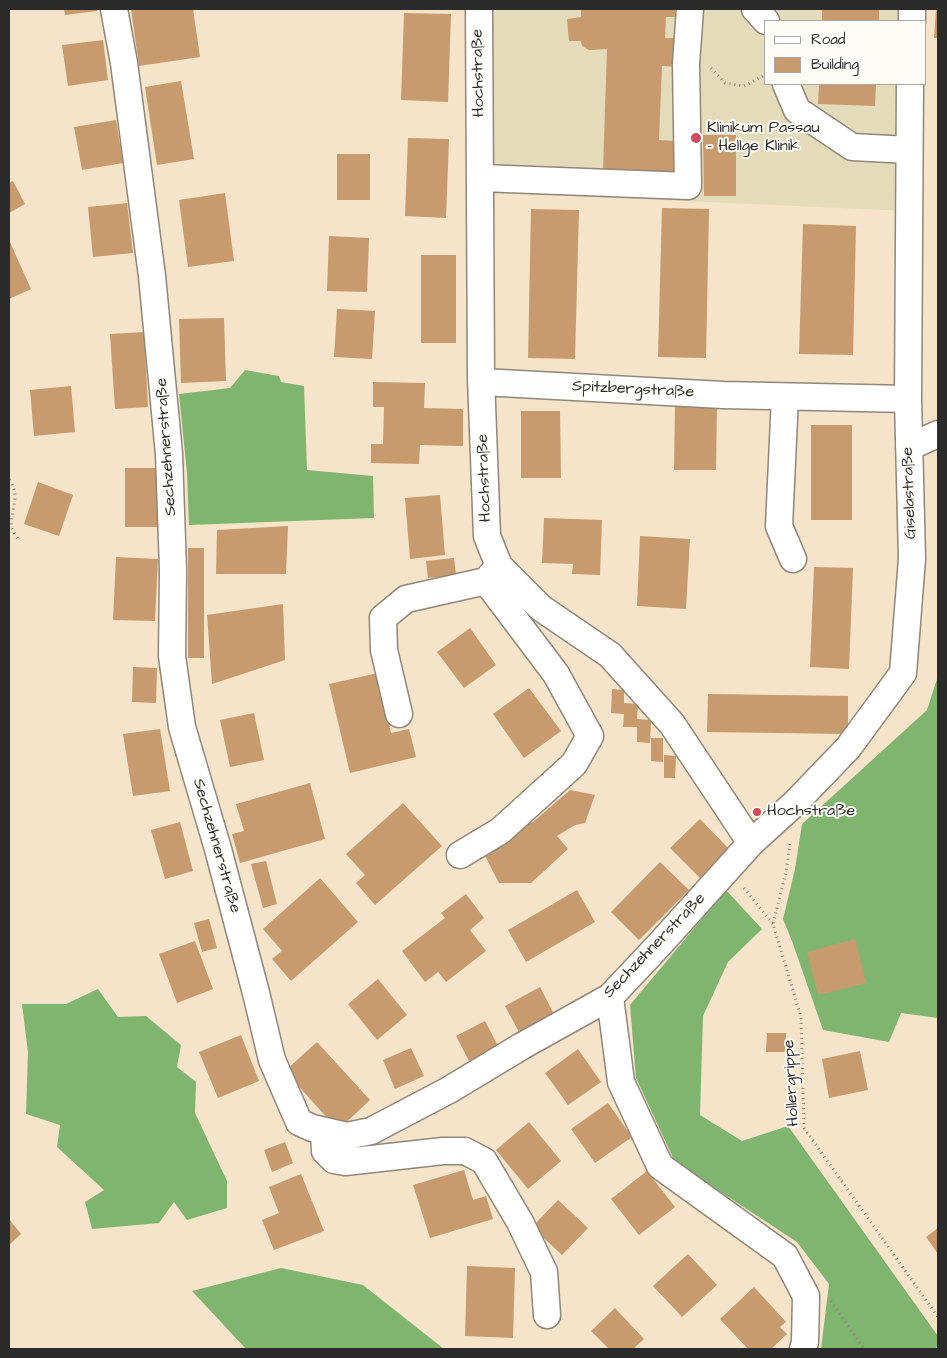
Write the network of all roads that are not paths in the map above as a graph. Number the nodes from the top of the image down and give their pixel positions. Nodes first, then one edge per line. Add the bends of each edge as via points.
1 (114, 9) edge
2 (479, 9) edge
3 (690, 9) edge
4 (755, 9) edge
5 (765, 20) edge
6 (786, 85) edge
7 (910, 85) edge
8 (909, 150) junction
9 (481, 178) junction
10 (482, 382) junction
11 (785, 397) junction
12 (908, 399) junction
13 (938, 434) edge
14 (909, 447) junction
15 (793, 559) dead end
16 (493, 573) junction
17 (399, 714) dead end
18 (751, 842) junction
19 (460, 856) dead end
20 (610, 997) junction
21 (324, 1132) junction
22 (547, 1316) dead end
23 (803, 1349) edge

1 - 21 street, Sechzehnerstraße via 154,296 170,454 172,656 182,727 218,849 272,1060 299,1122
2 - 9 street, Hochstraße
3 - 9 street via 686,64 688,186
4 - 5 street
6 - 8 street via 797,110 852,147
7 - 8 street, Giselastraße
8 - 12 street, Giselastraße
9 - 10 street, Hochstraße
10 - 11 street, Spitzbergstraße
10 - 16 street, Hochstraße via 487,536
11 - 12 street, Spitzbergstraße
11 - 15 street via 779,526
12 - 14 street, Giselastraße
13 - 14 street
14 - 18 street, Giselastraße via 912,559 903,673 848,748
16 - 17 street via 406,599 383,618 384,650
16 - 18 street, Hochstraße via 610,656 672,724
16 - 19 street via 590,736 574,764 500,831
18 - 20 street, Sechzehnerstraße
20 - 21 street, Sechzehnerstraße via 449,1090 370,1131 347,1136
20 - 23 street via 621,1082 660,1166 785,1256 806,1296 806,1342
21 - 22 street via 325,1152 334,1160 345,1162 450,1151 465,1151 484,1161 520,1222 544,1272

